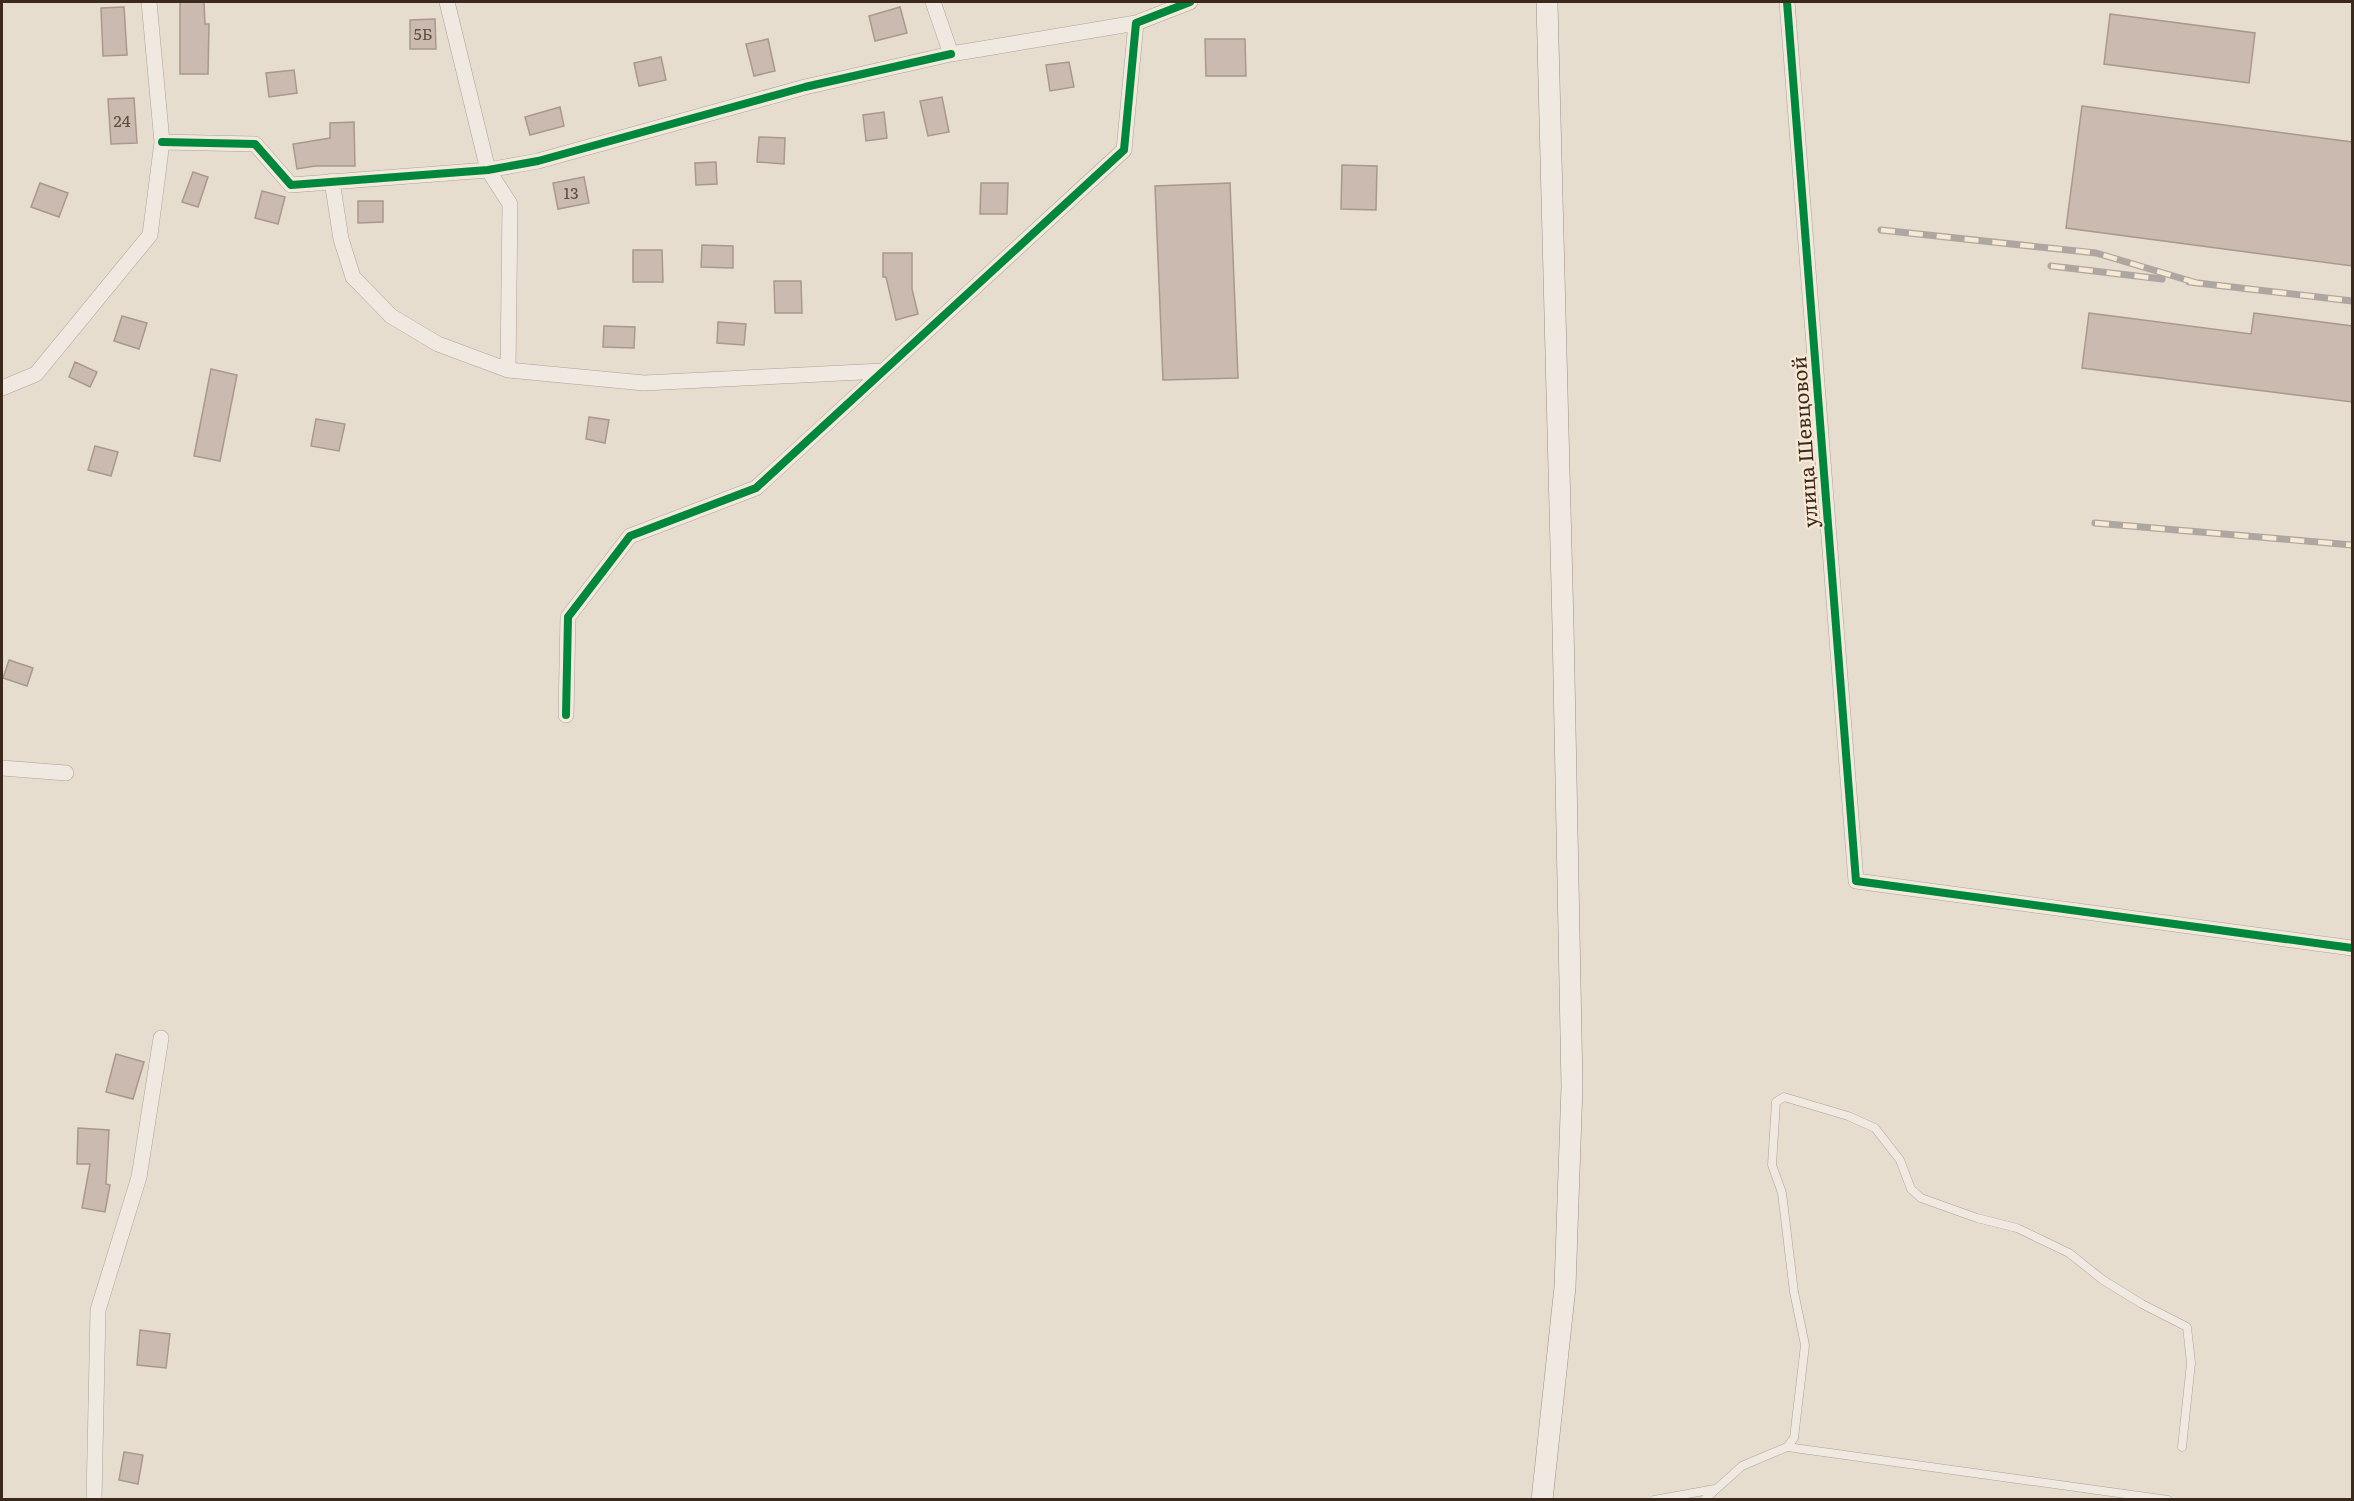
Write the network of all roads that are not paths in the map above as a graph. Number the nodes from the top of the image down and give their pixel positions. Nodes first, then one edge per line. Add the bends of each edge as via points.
1 (149, 2) edge
2 (447, 2) edge
3 (933, 2) edge
4 (1190, 2) edge
5 (1547, 2) edge
6 (1787, 2) edge
7 (1136, 24) junction
8 (951, 54) junction
9 (162, 142) junction
10 (488, 170) junction
11 (332, 181) junction
12 (508, 370) junction
13 (882, 370) junction
14 (2, 388) edge
15 (566, 715) dead end
16 (2, 768) edge
17 (66, 774) dead end
18 (2352, 948) edge
19 (161, 1038) dead end
20 (2182, 1446) dead end
21 (1787, 1447) junction
22 (1717, 1488) junction
23 (94, 1500) edge
24 (1542, 1500) edge
25 (1654, 1500) edge
26 (1704, 1500) edge
27 (2168, 1500) edge

1 - 9 street
2 - 10 street
3 - 8 street
4 - 7 street
5 - 24 main road via 1572,1086 1565,1287
6 - 18 street, улица Шевцовой via 1856,880
7 - 8 street
7 - 13 street via 1124,150
8 - 10 street via 805,87 538,161
9 - 11 street via 255,144 291,185
9 - 14 street via 150,235 36,374
10 - 11 street
10 - 12 street via 510,204
11 - 12 street via 341,239 353,277 391,316 438,344
12 - 13 street via 644,383
13 - 15 street via 756,488 630,536 568,617
16 - 17 street
19 - 23 street via 139,1177 98,1310
20 - 21 lane via 2191,1363 2187,1327 2103,1280 2069,1253 2017,1228 1921,1198 1911,1189 1900,1160 1875,1128 1784,1096 1776,1102 1772,1165 1782,1193 1805,1345 1794,1438
21 - 22 lane via 1742,1466
21 - 27 lane
22 - 25 lane
22 - 26 lane

